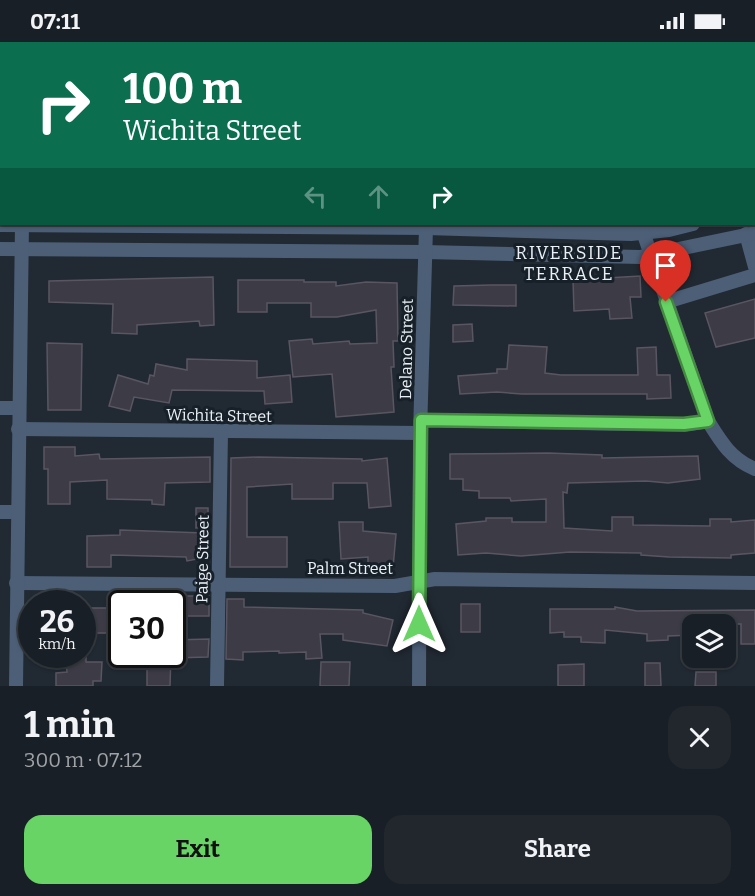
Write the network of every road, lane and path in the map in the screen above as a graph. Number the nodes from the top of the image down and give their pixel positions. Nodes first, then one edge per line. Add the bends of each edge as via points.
1 (0, 225) edge
2 (22, 225) edge
3 (680, 225) edge
4 (426, 228) junction
5 (642, 228) edge
6 (750, 233) edge
7 (0, 249) edge
8 (21, 250) junction
9 (425, 252) junction
10 (650, 256) junction
11 (755, 267) edge
12 (755, 275) edge
13 (666, 302) junction
14 (0, 408) edge
15 (18, 408) junction
16 (708, 421) junction
17 (421, 426) junction
18 (18, 429) junction
19 (221, 432) junction
20 (755, 469) edge
21 (0, 512) edge
22 (17, 512) junction
23 (420, 582) junction
24 (16, 583) junction
25 (218, 583) junction
26 (755, 583) edge
27 (16, 686) edge
28 (217, 686) edge
29 (419, 686) edge

1 - 2 street
2 - 4 street
2 - 8 street
3 - 5 street
4 - 5 street
4 - 9 street, Delano Street
5 - 10 street
6 - 10 street
6 - 11 street
7 - 8 street
8 - 9 street
8 - 15 street
9 - 10 street
9 - 17 street, Delano Street
10 - 13 street
12 - 13 street
13 - 16 street
14 - 15 street
15 - 18 street
16 - 17 street, Wichita Street
16 - 20 street via 725,448
17 - 19 street, Wichita Street
17 - 23 street, Delano Street
18 - 19 street, Wichita Street
18 - 22 street
19 - 25 street, Paige Street
21 - 22 street
22 - 24 street
23 - 25 street, Palm Street via 395,586
23 - 26 street, Palm Street via 435,579
23 - 29 street, Delano Street
24 - 25 street, Palm Street
24 - 27 street
25 - 28 street, Paige Street

